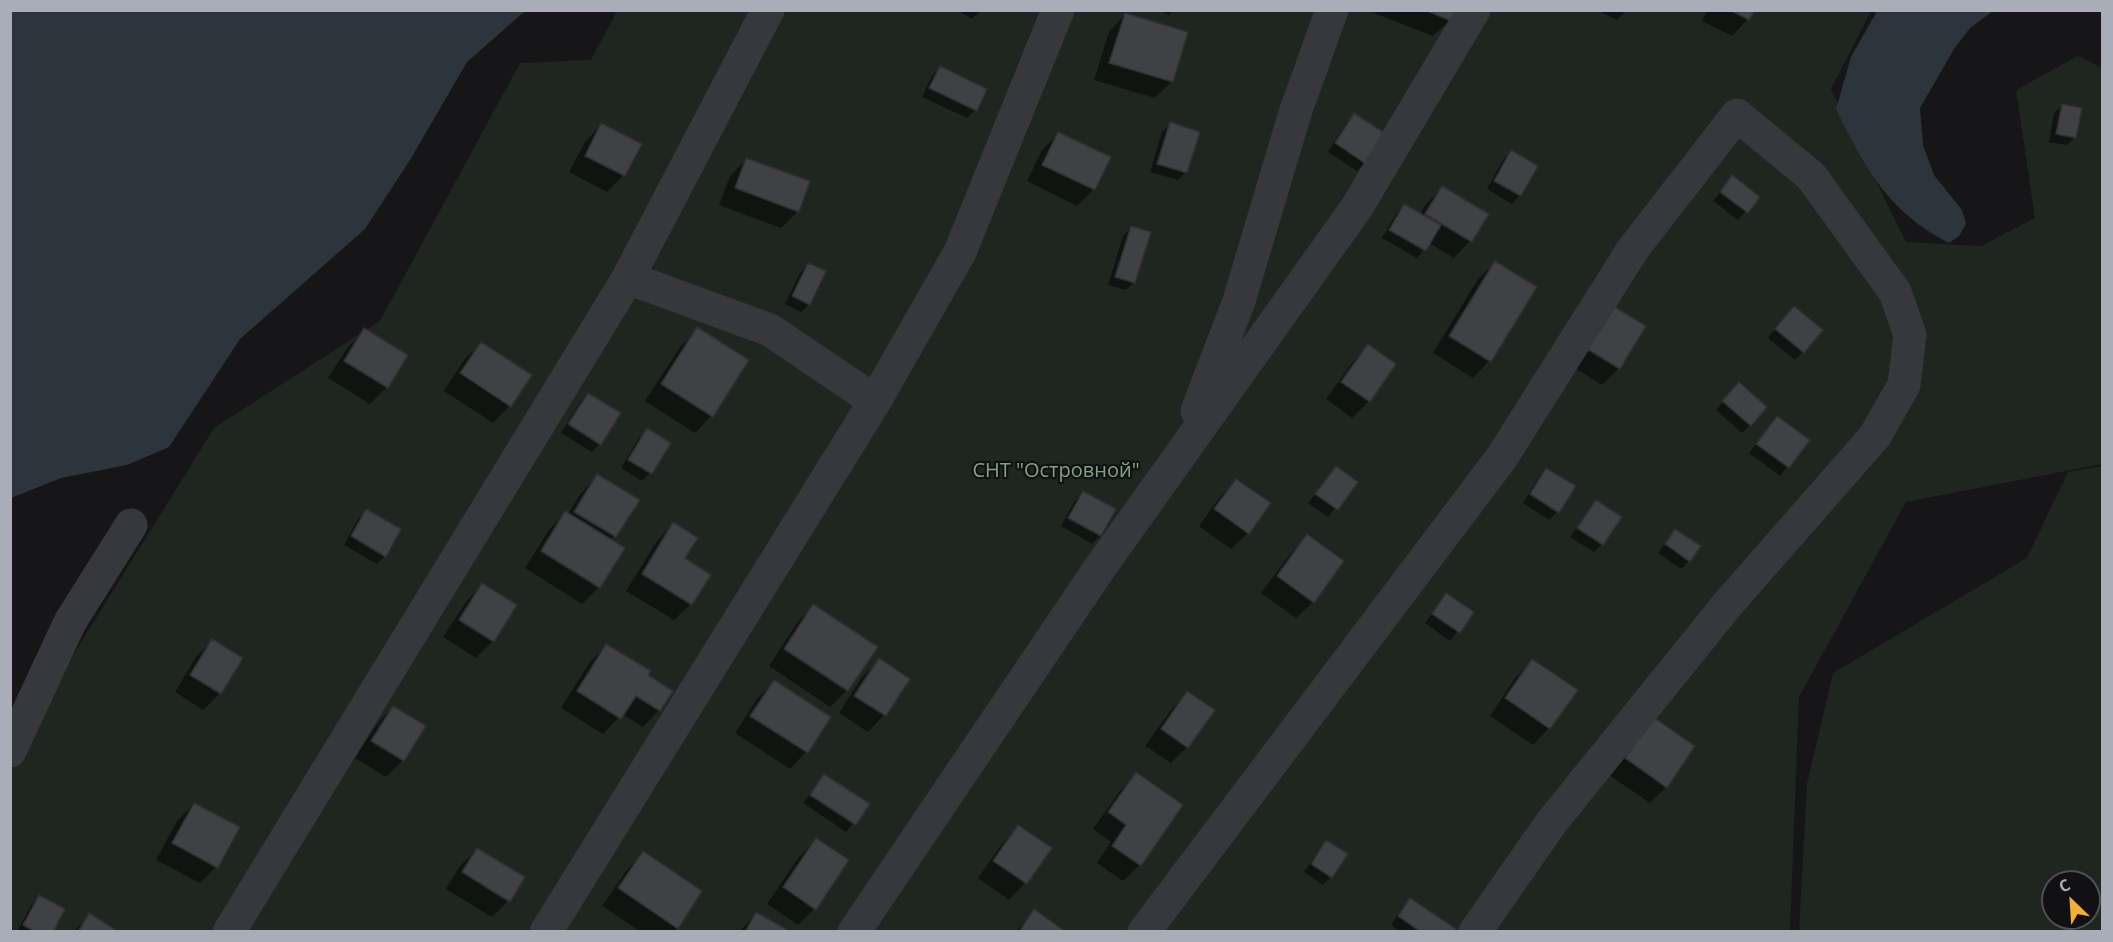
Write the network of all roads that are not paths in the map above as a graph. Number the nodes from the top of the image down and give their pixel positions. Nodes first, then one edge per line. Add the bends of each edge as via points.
1 (768, 10) edge
2 (1058, 10) edge
3 (1332, 10) edge
4 (1474, 10) edge
5 (628, 278) junction
6 (875, 401) junction
7 (1182, 452) junction
8 (130, 525) dead end
9 (10, 751) edge
10 (229, 932) edge
11 (546, 932) edge
12 (854, 932) edge
13 (1144, 932) edge
14 (1475, 932) edge

1 - 5 lane
2 - 6 lane via 960,252
3 - 7 lane via 1295,113 1239,301
4 - 7 lane via 1357,207
5 - 6 lane via 770,330
5 - 10 lane
6 - 11 lane
7 - 12 lane
8 - 9 lane via 70,622
13 - 14 lane via 1502,457 1634,249 1737,115 1811,176 1895,292 1910,336 1904,385 1875,436 1712,623 1551,823

